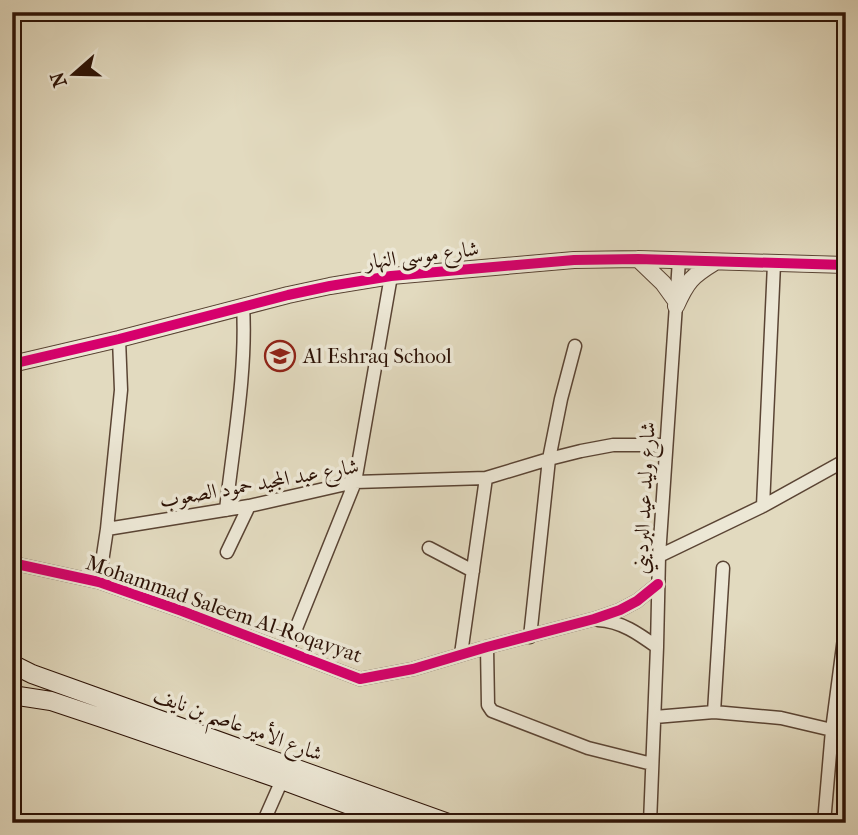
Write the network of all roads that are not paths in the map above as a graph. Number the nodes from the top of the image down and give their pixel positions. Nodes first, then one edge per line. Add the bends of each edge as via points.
1 (638, 259) junction
2 (679, 260) junction
3 (716, 262) junction
4 (774, 264) junction
5 (843, 267) edge
6 (391, 276) junction
7 (676, 304) junction
8 (243, 306) junction
9 (120, 339) junction
10 (575, 346) dead end
11 (12, 364) edge
12 (666, 445) junction
13 (549, 458) junction
14 (846, 460) edge
15 (486, 478) junction
16 (355, 482) junction
17 (249, 506) junction
18 (763, 506) junction
19 (226, 510) junction
20 (107, 529) junction
21 (429, 548) dead end
22 (228, 552) dead end
23 (659, 556) junction
24 (12, 564) edge
25 (723, 568) dead end
26 (473, 571) junction
27 (99, 582) junction
28 (658, 584) junction
29 (594, 620) junction
30 (846, 623) edge
31 (530, 637) junction
32 (487, 647) junction
33 (657, 647) junction
34 (287, 651) junction
35 (461, 654) junction
36 (13, 669) edge
37 (12, 695) edge
38 (714, 712) junction
39 (655, 717) junction
40 (832, 730) junction
41 (652, 764) junction
42 (282, 780) junction
43 (263, 823) edge
44 (398, 823) edge
45 (448, 823) edge
46 (650, 823) edge
47 (824, 823) edge

1 - 2 street, شارع موسى النهار
1 - 6 street, شارع موسى النهار
1 - 7 street via 663,283
2 - 3 street, شارع موسى النهار
2 - 7 street, شارع وليد عيد البرديني
3 - 4 street, شارع موسى النهار
3 - 7 street via 684,286
4 - 5 street, شارع موسى النهار
4 - 18 street
6 - 8 street, شارع موسى النهار
6 - 16 street
7 - 12 street, شارع وليد عيد البرديني
8 - 9 street, شارع موسى النهار
8 - 19 street via 242,372
9 - 11 street, شارع موسى النهار
9 - 20 street via 121,390
10 - 13 street
12 - 13 street, شارع عبد المجيد حمود الصعوب via 613,445
12 - 23 street, شارع وليد عيد البرديني
13 - 15 street, شارع عبد المجيد حمود الصعوب
13 - 31 street
14 - 18 street
15 - 16 street, شارع عبد المجيد حمود الصعوب
15 - 26 street
16 - 17 street, شارع عبد المجيد حمود الصعوب
16 - 34 street
17 - 19 street, شارع عبد المجيد حمود الصعوب
17 - 22 street
18 - 23 street
19 - 20 street, شارع عبد المجيد حمود الصعوب
20 - 27 street
21 - 26 street
23 - 28 street, شارع وليد عيد البرديني
24 - 27 street, Mohammad Saleem Al-Roqayyat
25 - 38 street
26 - 35 street
27 - 34 street, Mohammad Saleem Al-Roqayyat
28 - 29 street, Mohammad Saleem Al-Roqayyat via 637,601
28 - 33 street, شارع وليد عيد البرديني
29 - 31 street, Mohammad Saleem Al-Roqayyat
29 - 33 street, Mohammad Saleem Al-Roqayyat via 623,625
30 - 40 street
31 - 32 street, Mohammad Saleem Al-Roqayyat
32 - 35 street, Mohammad Saleem Al-Roqayyat
32 - 41 street via 488,705 492,711 588,748
33 - 39 street, شارع وليد عيد البرديني
34 - 35 street, Mohammad Saleem Al-Roqayyat via 360,679
36 - 45 main road, شارع الأمير عاصم بن نايف
37 - 42 main road, شارع الأمير عاصم بن نايف via 51,701
38 - 39 street
38 - 40 street via 781,718
39 - 41 street, شارع وليد عيد البرديني
40 - 47 street
41 - 46 street, شارع وليد عيد البرديني
42 - 43 street
42 - 44 main road, شارع الأمير عاصم بن نايف

